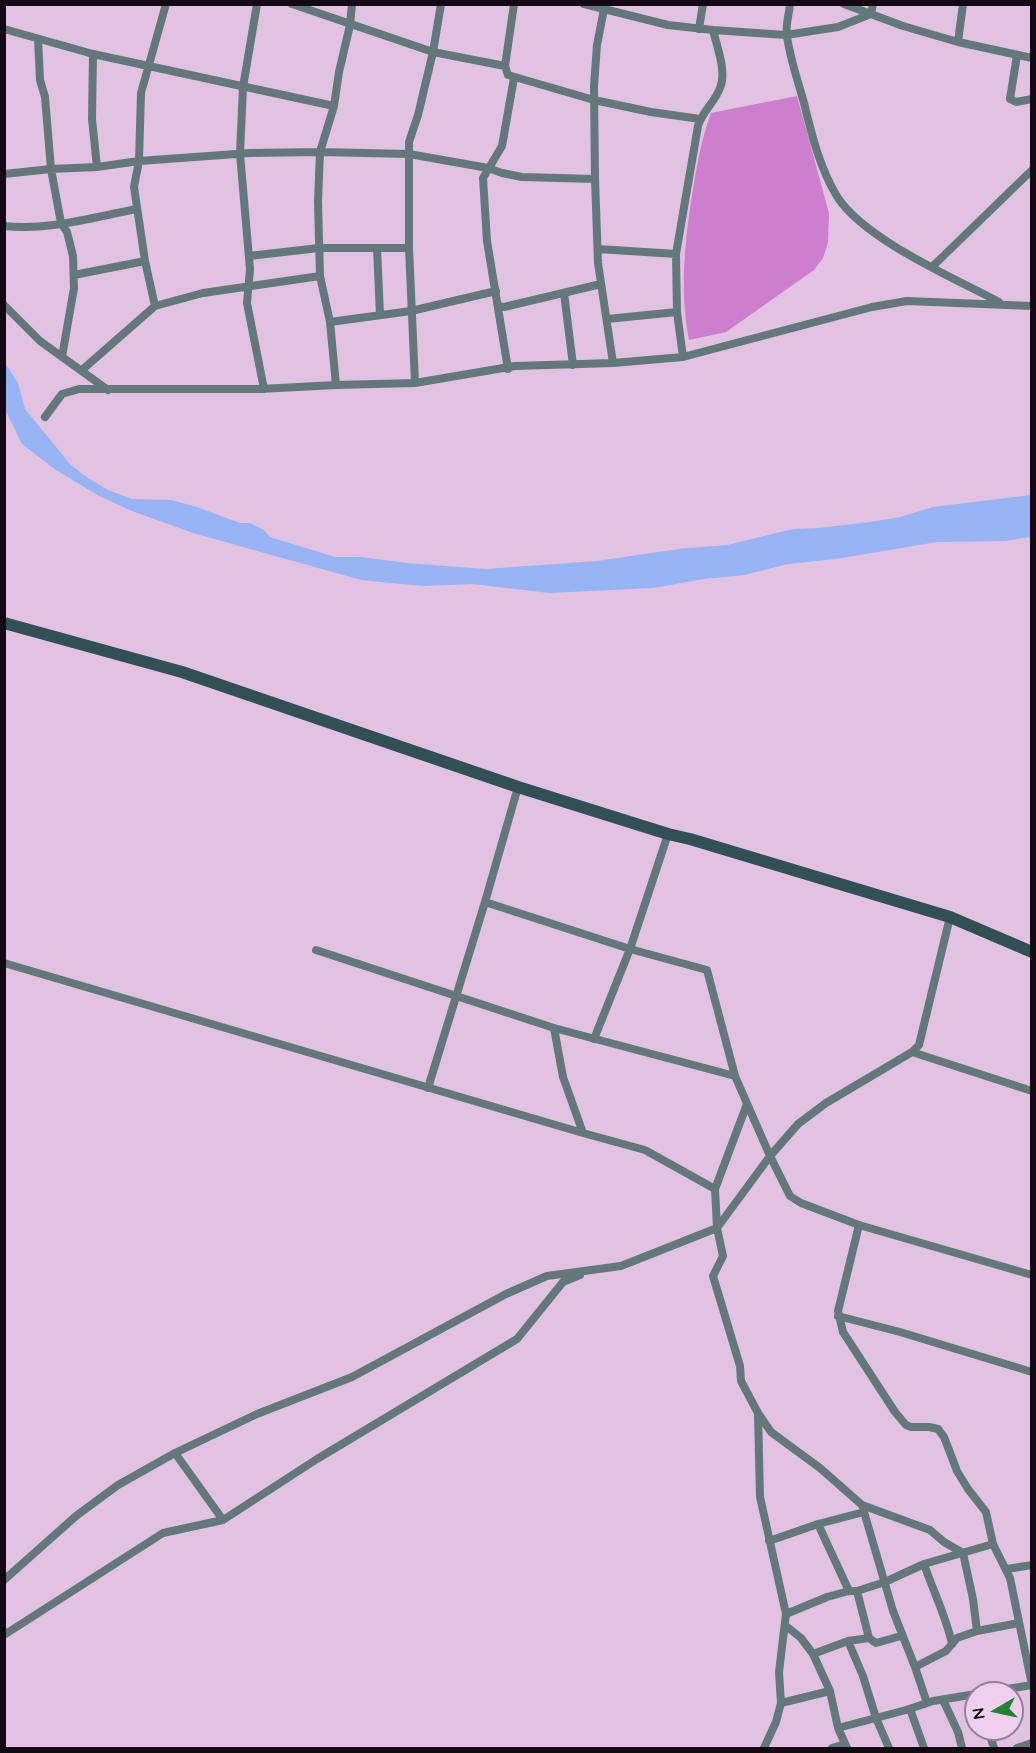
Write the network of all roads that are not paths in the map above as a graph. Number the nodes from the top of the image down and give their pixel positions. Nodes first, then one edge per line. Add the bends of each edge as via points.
1 (166, 4) edge
2 (257, 4) edge
3 (292, 4) edge
4 (352, 4) edge
5 (441, 4) edge
6 (514, 4) edge
7 (584, 4) edge
8 (703, 4) edge
9 (790, 4) edge
10 (844, 4) edge
11 (963, 4) edge
12 (605, 7) edge
13 (872, 9) edge
14 (350, 25) junction
15 (4, 29) edge
16 (699, 29) junction
17 (713, 30) junction
18 (786, 35) junction
19 (38, 39) junction
20 (958, 42) junction
21 (433, 52) junction
22 (93, 54) junction
23 (1017, 55) junction
24 (1032, 58) edge
25 (148, 66) junction
26 (504, 66) junction
27 (514, 78) junction
28 (243, 87) junction
29 (1032, 99) edge
30 (594, 100) junction
31 (334, 106) junction
32 (700, 119) junction
33 (320, 152) junction
34 (240, 153) junction
35 (409, 154) junction
36 (139, 161) junction
37 (97, 167) junction
38 (488, 168) junction
39 (51, 169) junction
40 (1032, 170) edge
41 (4, 174) edge
42 (595, 179) junction
43 (137, 209) junction
44 (61, 223) junction
45 (4, 226) edge
46 (320, 248) junction
47 (377, 248) junction
48 (409, 248) junction
49 (598, 249) junction
50 (676, 254) junction
51 (249, 256) junction
52 (145, 261) junction
53 (932, 267) junction
54 (74, 274) junction
55 (320, 276) junction
56 (601, 284) junction
57 (249, 287) junction
58 (496, 291) junction
59 (564, 293) junction
60 (1002, 304) junction
61 (4, 305) edge
62 (155, 306) junction
63 (498, 306) junction
64 (1032, 306) edge
65 (411, 311) junction
66 (677, 312) junction
67 (380, 315) junction
68 (607, 319) junction
69 (330, 322) junction
70 (62, 357) junction
71 (682, 357) junction
72 (613, 363) junction
73 (573, 364) junction
74 (508, 369) junction
75 (82, 370) junction
76 (415, 384) junction
77 (336, 385) junction
78 (264, 389) junction
79 (108, 390) junction
80 (45, 417) dead end
81 (4, 623) edge
82 (518, 787) junction
83 (668, 834) junction
84 (485, 902) junction
85 (950, 916) junction
86 (630, 949) junction
87 (316, 950) dead end
88 (1032, 952) edge
89 (4, 963) edge
90 (455, 997) junction
91 (554, 1028) junction
92 (594, 1039) junction
93 (912, 1052) junction
94 (735, 1076) junction
95 (428, 1088) junction
96 (1032, 1091) edge
97 (747, 1104) junction
98 (583, 1132) junction
99 (770, 1156) junction
100 (715, 1189) junction
101 (859, 1225) junction
102 (717, 1228) junction
103 (591, 1270) junction
104 (1032, 1275) edge
105 (838, 1316) junction
106 (1032, 1372) edge
107 (758, 1413) junction
108 (175, 1453) junction
109 (863, 1508) junction
110 (223, 1520) junction
111 (818, 1524) junction
112 (769, 1541) junction
113 (993, 1544) junction
114 (963, 1553) junction
115 (924, 1564) junction
116 (1032, 1565) edge
117 (1007, 1569) junction
118 (4, 1580) edge
119 (885, 1582) junction
120 (853, 1591) junction
121 (786, 1614) junction
122 (1018, 1623) junction
123 (786, 1626) junction
124 (977, 1631) junction
125 (4, 1635) edge
126 (902, 1636) junction
127 (868, 1638) junction
128 (848, 1641) junction
129 (952, 1644) junction
130 (813, 1654) junction
131 (915, 1667) junction
132 (1032, 1685) edge
133 (830, 1691) junction
134 (964, 1697) edge
135 (943, 1700) junction
136 (781, 1703) junction
137 (927, 1703) junction
138 (910, 1709) junction
139 (876, 1718) junction
140 (838, 1728) junction
141 (1032, 1743) edge
142 (846, 1746) edge
143 (764, 1749) edge
144 (832, 1749) edge
145 (889, 1749) edge
146 (924, 1749) edge
147 (962, 1749) edge
148 (1017, 1749) edge

1 - 25 street
2 - 28 street
3 - 14 street
4 - 14 street
5 - 21 street
6 - 26 street
7 - 12 street
8 - 16 street
9 - 18 street
10 - 13 street
11 - 20 street
12 - 16 street via 668,25
12 - 30 street via 597,45
13 - 18 street via 838,27
13 - 20 street via 903,26
14 - 21 street
14 - 31 street
15 - 19 street
16 - 17 street
17 - 18 street
17 - 32 street via 722,80 720,90
18 - 53 street via 817,152 839,199 873,231
19 - 22 street
19 - 39 street
20 - 23 street
21 - 26 street
21 - 35 street via 410,136
22 - 25 street
22 - 37 street via 92,119
23 - 24 street
23 - 29 street via 1010,99
25 - 28 street
25 - 36 street via 141,93
26 - 27 street
27 - 30 street
27 - 38 street via 502,146
28 - 31 street
28 - 34 street
30 - 32 street
30 - 42 street
31 - 33 street
32 - 50 street
33 - 34 street
33 - 35 street
33 - 46 street
34 - 36 street
34 - 51 street
35 - 38 street
35 - 48 street
36 - 37 street
36 - 43 street via 134,187
37 - 39 street
38 - 42 street via 522,177
38 - 58 street via 483,186
39 - 41 street
39 - 44 street
40 - 53 street
42 - 49 street
43 - 44 street
43 - 52 street
44 - 45 street
44 - 54 street via 71,244
46 - 47 street
46 - 51 street
46 - 55 street
47 - 48 street
47 - 67 street
48 - 65 street
49 - 50 street
49 - 56 street
50 - 66 street
51 - 57 street
52 - 54 street
52 - 62 street
53 - 60 street
54 - 70 street
55 - 57 street
55 - 69 street
56 - 59 street
56 - 68 street
57 - 62 street via 203,293
57 - 78 street via 247,303
58 - 63 street
58 - 65 street
59 - 63 street
59 - 73 street
60 - 64 street
60 - 71 street via 908,301
61 - 70 street
62 - 75 street
63 - 74 street
65 - 67 street
65 - 76 street
66 - 68 street
66 - 71 street
67 - 69 street
68 - 72 street
69 - 77 street
70 - 75 street
71 - 72 street
72 - 73 street
73 - 74 street
74 - 76 street
75 - 79 street
76 - 77 street
77 - 78 street
78 - 79 street
79 - 80 street via 79,389 62,394
81 - 82 street via 182,672
82 - 83 street
82 - 84 street
83 - 85 street
83 - 86 street
84 - 86 street
84 - 90 street
85 - 88 street
85 - 93 street via 922,1035
86 - 92 street
86 - 94 street via 708,970
87 - 90 street
89 - 95 street
90 - 91 street
90 - 95 street
91 - 92 street
91 - 98 street via 562,1077
92 - 94 street
93 - 96 street
93 - 99 street via 826,1103 798,1124
94 - 97 street
95 - 98 street
97 - 99 street
97 - 100 street
98 - 100 street via 645,1150
99 - 101 street via 790,1196
99 - 102 street
100 - 102 street
101 - 104 street
101 - 105 street
102 - 103 street via 621,1266
102 - 107 street via 723,1256 713,1276 741,1381
103 - 108 street via 547,1276 506,1294 352,1377 257,1414
103 - 110 street via 563,1282 517,1339 316,1459
105 - 106 street
105 - 113 street via 843,1332 902,1421 911,1427 938,1429 944,1437 957,1471 986,1512
107 - 109 street via 771,1432 820,1468
107 - 112 street via 760,1497
108 - 110 street
108 - 118 street via 118,1485 76,1516
109 - 111 street
109 - 114 street via 930,1530
109 - 119 street
110 - 125 street via 164,1533
111 - 112 street
111 - 120 street
112 - 121 street
113 - 114 street
113 - 117 street
114 - 115 street
114 - 124 street
115 - 119 street
115 - 129 street
116 - 117 street
117 - 122 street
119 - 120 street
119 - 126 street
120 - 121 street
120 - 127 street
121 - 123 street
122 - 124 street
122 - 132 street
123 - 130 street
123 - 136 street via 779,1672
124 - 129 street via 957,1638
126 - 127 street via 876,1643
126 - 131 street
127 - 128 street
128 - 130 street
128 - 139 street
129 - 131 street
130 - 133 street
131 - 137 street
133 - 136 street
133 - 140 street
134 - 135 street
135 - 137 street
135 - 147 street
136 - 143 street
137 - 138 street
138 - 139 street
138 - 146 street
139 - 140 street
139 - 145 street
140 - 142 street
141 - 148 street
142 - 144 street

